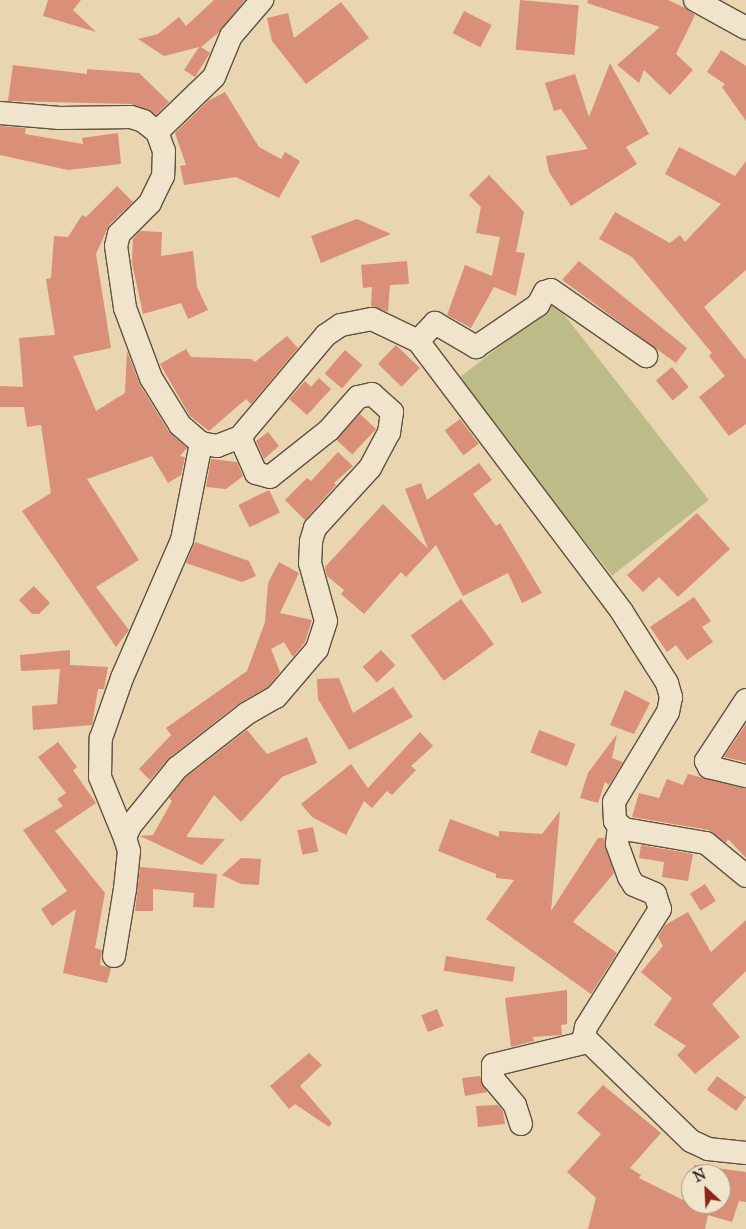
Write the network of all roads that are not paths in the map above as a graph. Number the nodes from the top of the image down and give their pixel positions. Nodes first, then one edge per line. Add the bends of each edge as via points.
1 (262, 0) edge
2 (695, 0) edge
3 (746, 28) edge
4 (0, 112) edge
5 (157, 132) junction
6 (418, 341) junction
7 (646, 356) dead end
8 (240, 438) junction
9 (200, 443) junction
10 (746, 700) edge
11 (746, 776) edge
12 (619, 825) junction
13 (125, 838) junction
14 (746, 876) edge
15 (114, 956) dead end
16 (587, 1042) junction
17 (521, 1124) dead end
18 (746, 1154) edge

1 - 5 street via 231,36 214,78
2 - 3 street
4 - 5 street via 60,118 131,118 144,121
5 - 9 street via 164,151 163,176 150,203 119,234 116,246 125,308 151,378 180,425
6 - 7 street via 435,323 476,347 538,305 544,292 552,290
6 - 8 street via 372,320 341,325 326,335
6 - 12 street via 622,612 667,683 671,697 668,712 614,802 613,816
8 - 9 street via 217,446
8 - 13 street via 256,473 270,477 329,430 358,397 372,394 392,412 389,433 370,468 315,528 310,563 326,621 317,648 276,697 246,714 177,768 140,812
9 - 13 street via 182,540 155,598 101,738 100,777
10 - 11 street via 706,761 709,767
12 - 14 street via 706,843
12 - 16 street via 617,844 629,877 634,885 653,892 660,909 586,1027 583,1034
13 - 15 street via 129,851
16 - 17 street via 493,1065 493,1079 515,1105
16 - 18 street via 690,1140 708,1149

